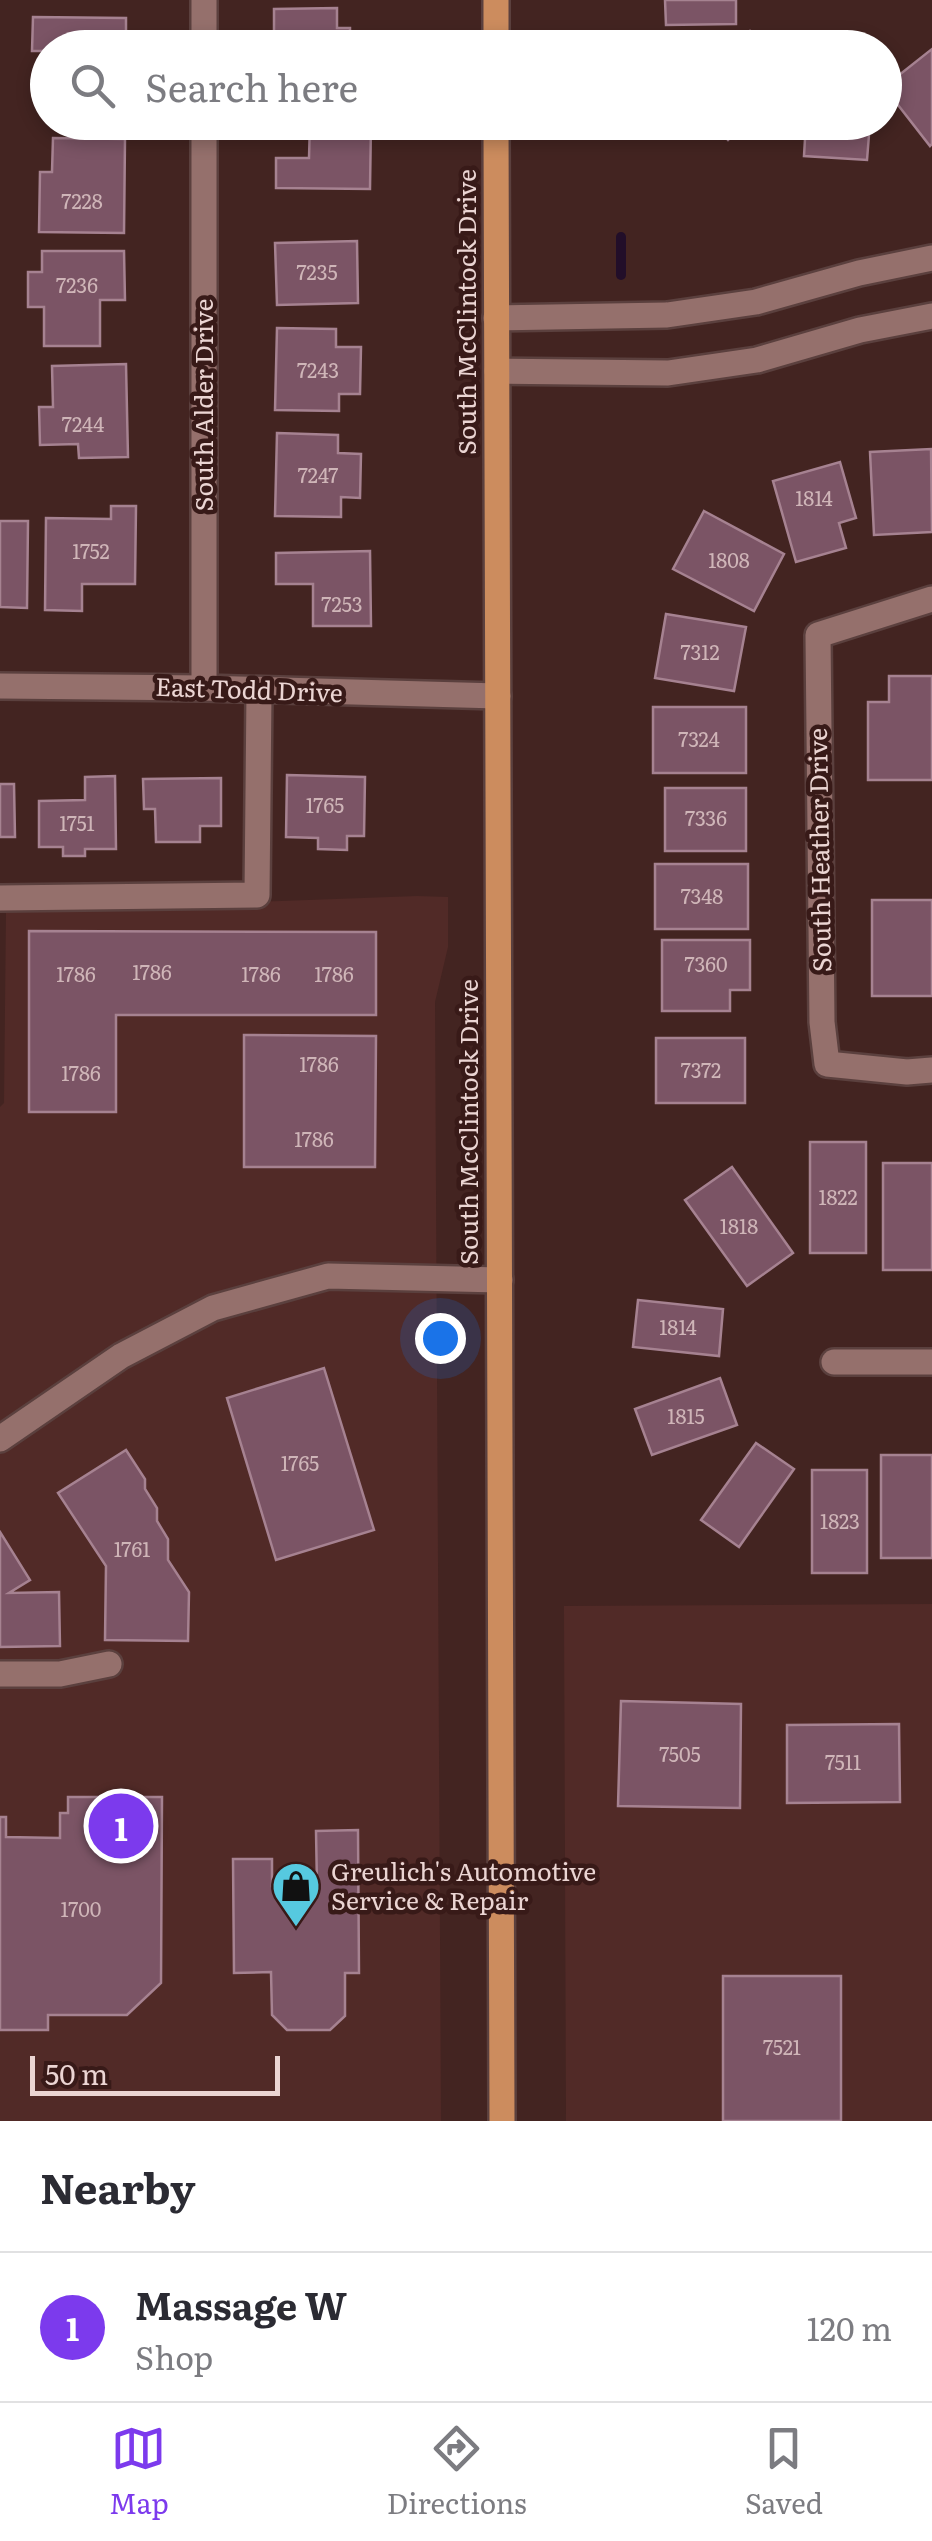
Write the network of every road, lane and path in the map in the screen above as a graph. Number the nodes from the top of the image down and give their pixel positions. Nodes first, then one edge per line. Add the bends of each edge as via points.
1 (204, 0) edge
2 (496, 0) edge
3 (204, 30) edge
4 (496, 30) edge
5 (204, 140) edge
6 (496, 140) edge
7 (932, 258) edge
8 (932, 316) edge
9 (496, 318) junction
10 (497, 371) junction
11 (932, 599) edge
12 (0, 686) edge
13 (204, 688) junction
14 (259, 692) junction
15 (498, 696) junction
16 (0, 898) edge
17 (932, 1070) edge
18 (500, 1280) junction
19 (834, 1362) dead end
20 (932, 1362) edge
21 (0, 1439) edge
22 (110, 1664) dead end
23 (0, 1674) edge
24 (502, 2121) edge

1 - 3 street
2 - 4 main road
5 - 13 street, South Alder Drive
6 - 9 main road, South McClintock Drive
7 - 9 street via 756,302 668,316
8 - 10 street via 757,360 668,373
9 - 10 main road, South McClintock Drive
10 - 15 main road, South McClintock Drive
11 - 17 street, South Heather Drive via 818,635 826,1064
12 - 13 street, East Todd Drive
13 - 14 street, East Todd Drive
14 - 15 street, East Todd Drive
14 - 16 street via 257,895
15 - 18 main road, South McClintock Drive
18 - 21 street via 328,1276 213,1308 120,1356
18 - 24 main road, South McClintock Drive
19 - 20 street
22 - 23 street via 60,1674

